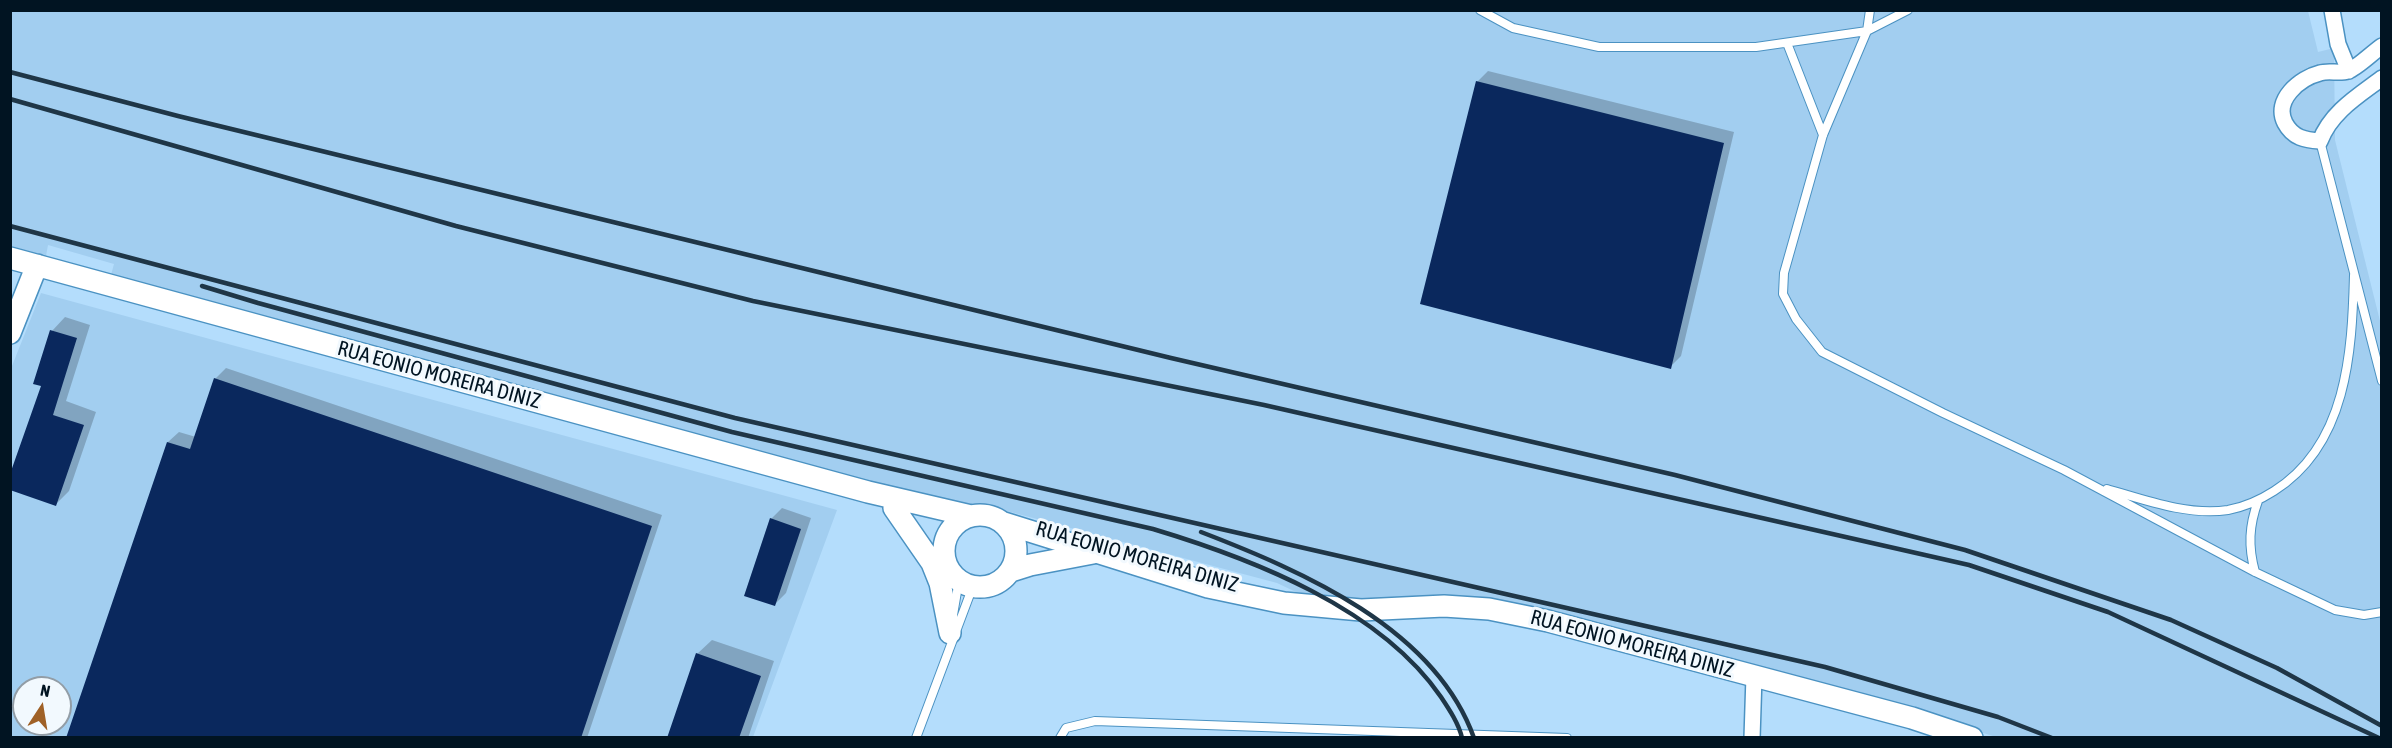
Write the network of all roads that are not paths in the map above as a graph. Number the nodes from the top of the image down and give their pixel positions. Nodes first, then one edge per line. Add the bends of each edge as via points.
1 (1480, 10) edge
2 (1870, 10) edge
3 (1908, 10) edge
4 (2332, 10) edge
5 (1867, 31) junction
6 (1786, 43) junction
7 (2382, 46) edge
8 (2349, 71) junction
9 (2382, 78) edge
10 (1823, 135) junction
11 (2320, 141) junction
12 (10, 258) edge
13 (37, 265) junction
14 (2354, 275) junction
15 (10, 333) edge
16 (2382, 381) edge
17 (2094, 486) junction
18 (868, 492) junction
19 (2258, 501) junction
20 (894, 508) junction
21 (988, 518) junction
22 (1102, 550) junction
23 (1135, 554) dead end
24 (945, 555) junction
25 (1011, 571) junction
26 (2254, 572) junction
27 (966, 583) junction
28 (1284, 603) junction
29 (2382, 612) edge
30 (950, 633) junction
31 (943, 667) junction
32 (1754, 676) junction
33 (916, 738) edge
34 (1060, 738) edge
35 (1567, 738) edge
36 (1752, 738) edge
37 (1972, 738) edge

1 - 6 lane via 1513,28 1599,47 1756,47
2 - 5 lane
3 - 5 lane
4 - 8 street via 2337,44
5 - 6 lane
5 - 10 lane
6 - 10 lane
7 - 8 street
8 - 11 street via 2322,72 2305,78 2289,92 2283,104 2284,122 2294,135
9 - 11 street via 2326,125
10 - 17 lane via 1784,273 1783,294 1822,352
11 - 14 lane
12 - 13 main road, RUA EONIO MOREIRA DINIZ
13 - 15 main road
13 - 18 main road, RUA EONIO MOREIRA DINIZ
14 - 16 lane
14 - 19 lane via 2352,331 2336,412 2327,434 2308,463 2290,481
17 - 19 lane via 2166,506 2198,510 2228,510
17 - 26 lane
18 - 20 main road, RUA EONIO MOREIRA DINIZ
18 - 21 main road, RUA EONIO MOREIRA DINIZ
19 - 26 lane via 2249,536
20 - 24 main road, RUA EONIO MOREIRA DINIZ via 920,520
20 - 30 main road via 932,563
21 - 22 main road, RUA EONIO MOREIRA DINIZ
21 - 24 main road via 956,524 946,538
21 - 25 main road via 1014,538 1017,555
22 - 25 main road, RUA EONIO MOREIRA DINIZ
22 - 28 main road, RUA EONIO MOREIRA DINIZ via 1208,587
23 - 28 lane, RUA EONIO MOREIRA DINIZ via 1214,576
24 - 27 main road via 949,569
25 - 27 main road via 1001,581 987,586
26 - 29 lane via 2335,610 2364,615
27 - 30 lane
27 - 31 lane
28 - 32 main road, RUA EONIO MOREIRA DINIZ via 1361,610 1444,606 1489,609
30 - 31 lane
31 - 33 lane
32 - 36 street
32 - 37 main road, RUA EONIO MOREIRA DINIZ
34 - 35 lane via 1066,728 1095,721

